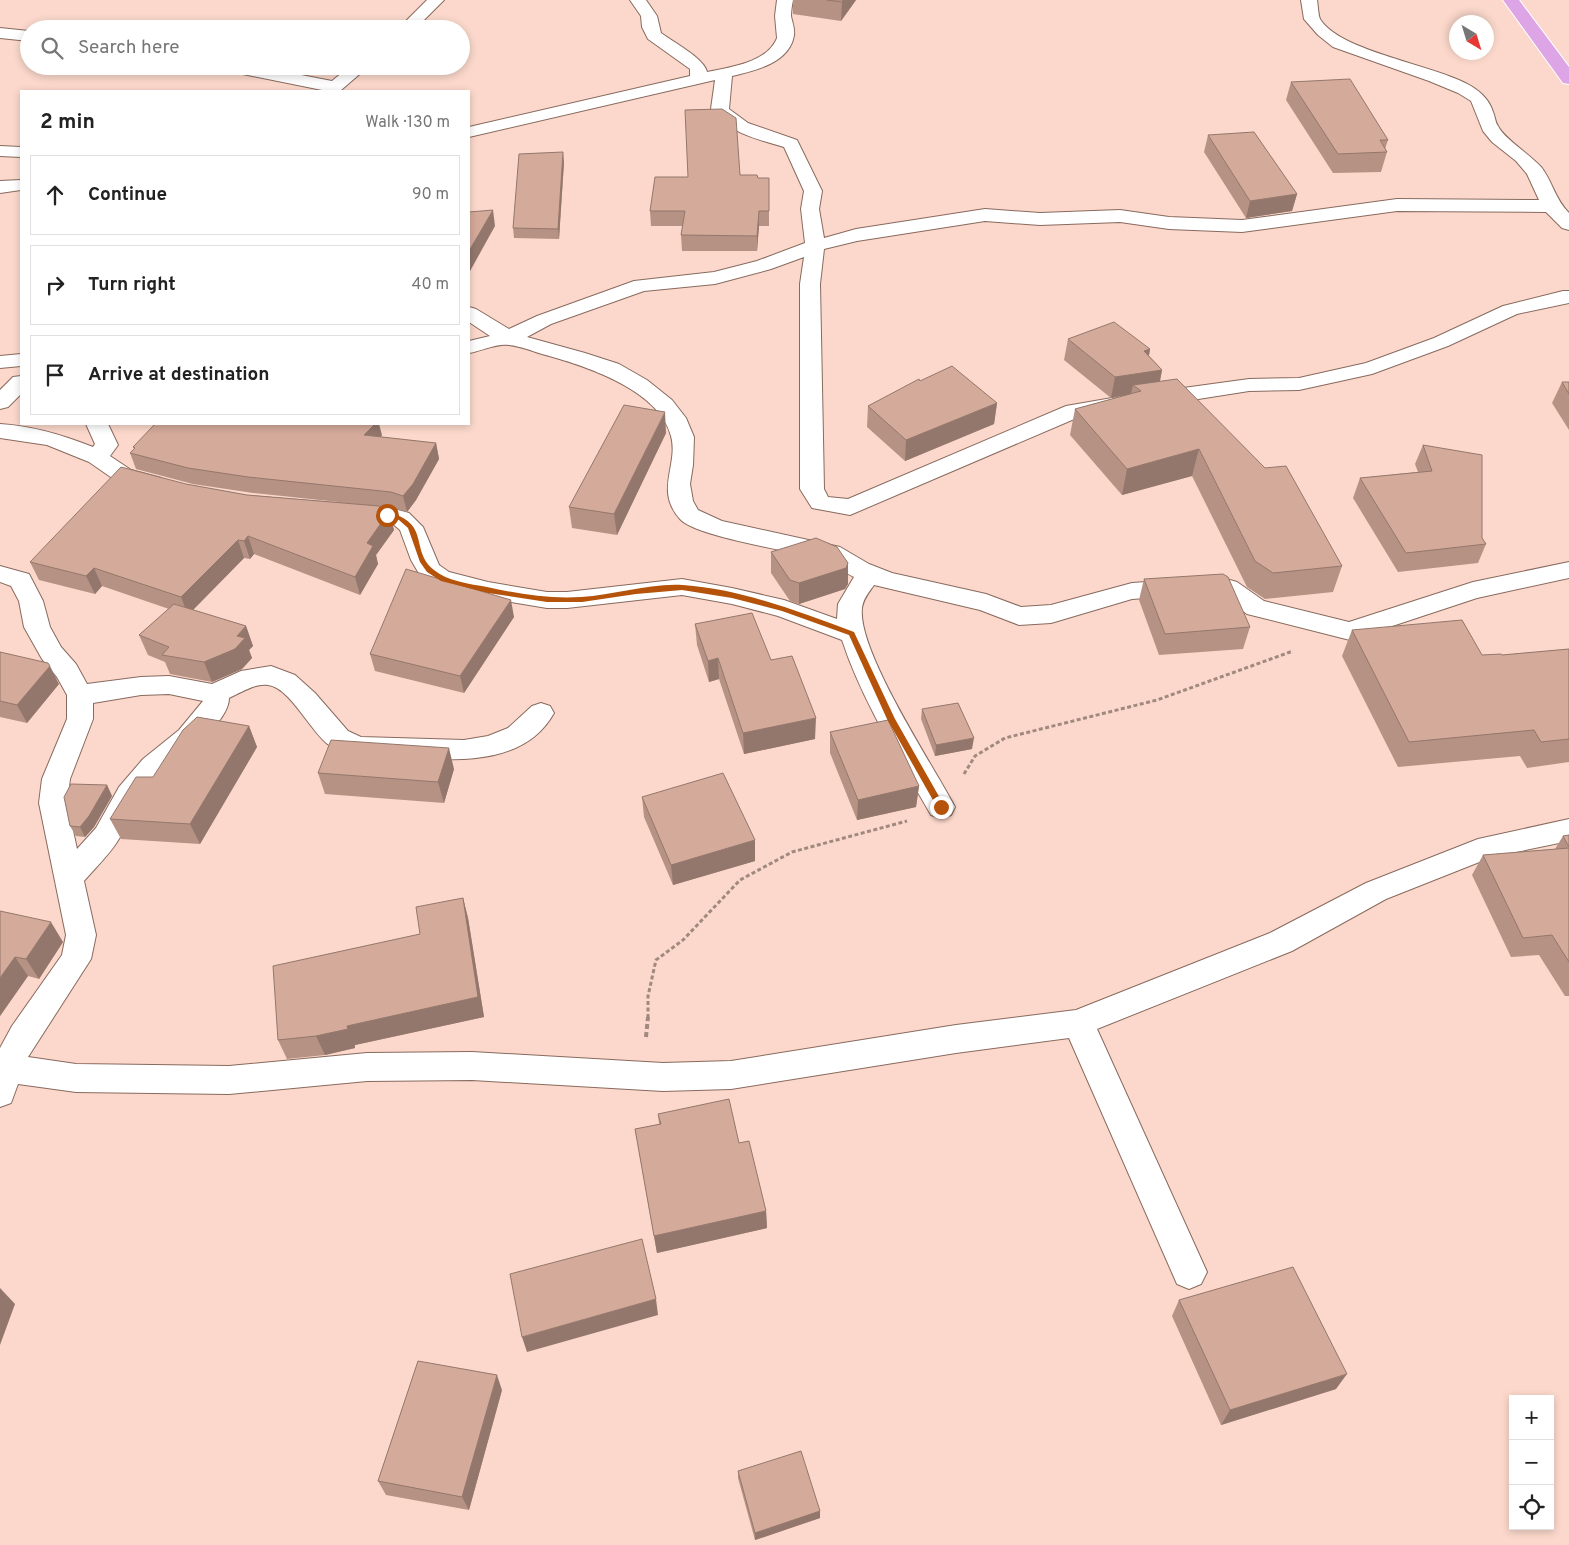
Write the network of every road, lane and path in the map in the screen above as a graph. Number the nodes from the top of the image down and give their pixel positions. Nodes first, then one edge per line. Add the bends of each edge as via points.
1 (436, 0) edge
2 (638, 0) edge
3 (785, 0) edge
4 (1309, 0) edge
5 (1512, 0) edge
6 (415, 20) edge
7 (0, 34) edge
8 (20, 35) edge
9 (724, 74) junction
10 (269, 75) edge
11 (350, 75) edge
12 (1569, 78) edge
13 (699, 80) junction
14 (332, 89) edge
15 (470, 132) edge
16 (0, 151) edge
17 (20, 152) edge
18 (1551, 206) junction
19 (1569, 224) edge
20 (815, 246) junction
21 (1569, 297) edge
22 (470, 314) edge
23 (508, 338) junction
24 (470, 347) edge
25 (20, 360) edge
26 (0, 362) edge
27 (0, 373) edge
28 (20, 382) edge
29 (20, 383) edge
30 (0, 402) edge
31 (97, 425) edge
32 (0, 431) edge
33 (97, 457) junction
34 (176, 489) edge
35 (335, 510) edge
36 (1569, 570) edge
37 (870, 573) junction
38 (13, 579) edge
39 (852, 634) junction
40 (214, 694) junction
41 (80, 695) junction
42 (541, 713) dead end
43 (941, 807) dead end
44 (1569, 830) edge
45 (68, 879) junction
46 (1078, 1023) junction
47 (3, 1080) edge
48 (1189, 1272) dead end

1 - 6 street
2 - 13 street via 649,16 654,36 698,68
3 - 9 street via 786,32 777,52 750,67
4 - 18 street via 1312,19 1339,44 1435,77 1464,89 1476,98 1484,109 1489,127 1535,172
5 - 12 main road
7 - 8 street
9 - 13 street
9 - 20 street via 720,109 723,115 751,131 791,144 797,152 813,191 810,209
10 - 14 street
11 - 14 street
13 - 15 street
16 - 17 street
18 - 19 street
18 - 20 street via 1397,205 1242,226 1169,223 1120,216 1040,219 985,215 856,235
20 - 21 street via 810,284 812,489 820,503 850,507 1074,411 1248,385 1300,384 1372,368 1441,342 1510,310
20 - 23 street via 764,265 715,278 641,285 544,320
22 - 23 street
23 - 24 street
23 - 37 street via 610,369 664,404 675,418 683,437 678,484 681,501 689,515 715,527 831,553
25 - 26 street
27 - 28 street
29 - 30 street
31 - 33 street via 107,445
32 - 33 street via 53,439
33 - 34 street via 116,482
35 - 39 street via 401,518 411,527 430,571 441,578 488,590 547,600 567,600 682,587 784,609
36 - 37 street via 1473,590 1350,631 1256,608 1219,585 1132,591 1051,614 1019,616 986,602 886,580
37 - 39 street via 853,597 848,611
38 - 41 street via 31,601 37,627
39 - 43 street via 891,719
40 - 41 street via 169,685
40 - 42 street via 250,678 271,675 286,682 306,700 338,738 358,747 464,750 492,746 518,735
40 - 45 street via 214,708 189,737 153,766 129,795 106,836
41 - 45 street via 80,719 56,779 53,803
44 - 46 street via 1488,847 1376,891 1280,942
45 - 47 street via 81,935 76,959 23,1036
46 - 47 street via 956,1038 731,1075 664,1077 472,1066 367,1067 229,1080
46 - 48 street

